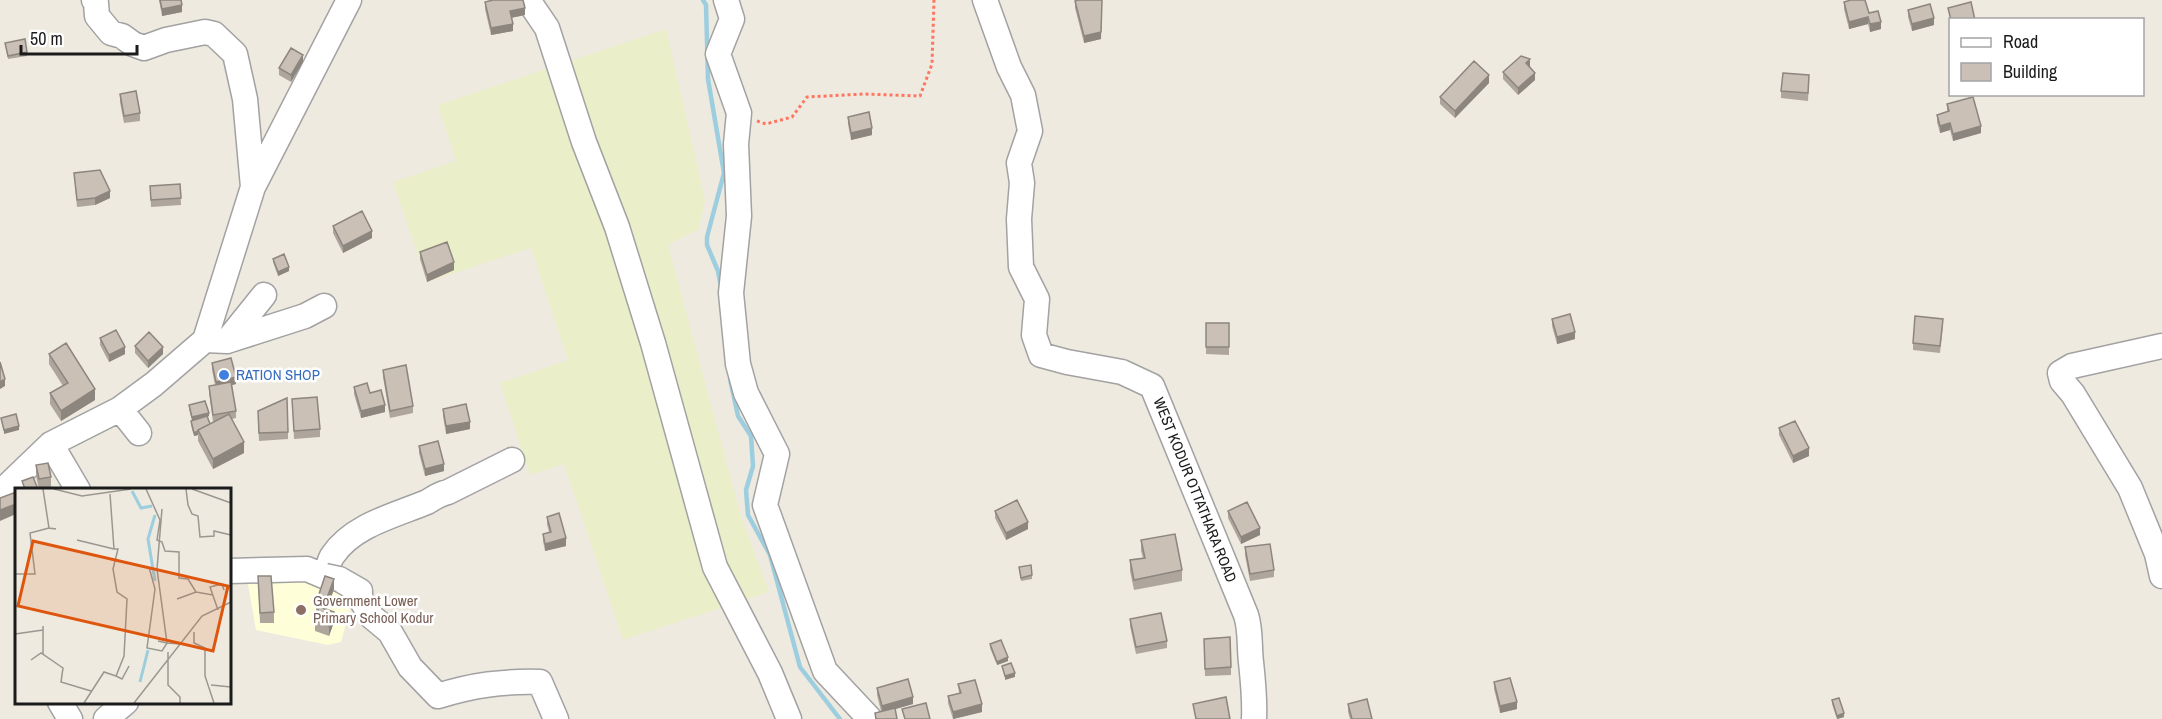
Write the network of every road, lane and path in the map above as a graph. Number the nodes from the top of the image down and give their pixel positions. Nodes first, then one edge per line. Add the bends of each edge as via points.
1 (94, 0) edge
2 (349, 0) edge
3 (528, 0) edge
4 (726, 0) edge
5 (934, 0) edge
6 (985, 0) edge
7 (739, 113) junction
8 (253, 187) junction
9 (264, 295) dead end
10 (324, 306) dead end
11 (216, 341) junction
12 (2162, 346) edge
13 (120, 409) junction
14 (139, 433) dead end
15 (51, 444) junction
16 (512, 460) dead end
17 (77, 488) edge
18 (0, 493) edge
19 (231, 572) edge
20 (2162, 576) edge
21 (329, 577) junction
22 (61, 704) edge
23 (124, 704) edge
24 (70, 719) edge
25 (106, 719) edge
26 (555, 719) edge
27 (789, 719) edge
28 (870, 719) edge
29 (1254, 719) edge

1 - 8 street via 97,16 111,33 133,44 144,48 205,32 214,34 235,54 245,99
2 - 8 street
3 - 27 street via 547,28 617,227 715,567 770,673
4 - 7 street via 732,19 718,54
5 - 7 path via 932,64 920,96 807,97 792,117 766,124
6 - 29 street, WEST KODUR OTTATHARA ROAD via 1023,95 1030,131 1019,163 1021,267 1037,300 1034,335 1041,355 1122,372 1152,386 1250,627
7 - 28 street via 739,216 731,293 738,364 746,393 777,454 765,505 825,671
8 - 11 street
9 - 11 street
10 - 11 street via 305,316
11 - 13 street
12 - 20 street via 2072,366 2060,373 2130,488
13 - 14 street
13 - 15 street
15 - 17 street
15 - 18 street
16 - 21 street via 361,530 333,554 328,564
19 - 21 street via 307,569
21 - 26 street via 360,591 372,617 390,632 410,667 438,696 505,681 540,682
22 - 24 street
23 - 25 street

